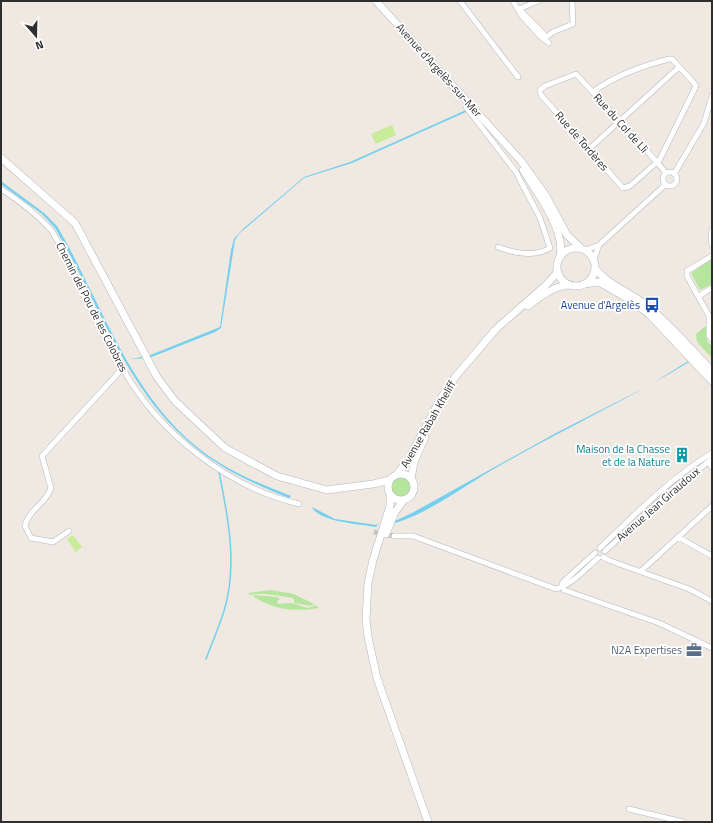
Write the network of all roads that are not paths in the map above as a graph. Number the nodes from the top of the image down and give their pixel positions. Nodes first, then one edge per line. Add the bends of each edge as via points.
1 (376, 1) edge
2 (460, 1) edge
3 (513, 1) edge
4 (538, 1) edge
5 (572, 1) edge
6 (519, 9) junction
7 (545, 38) junction
8 (549, 43) dead end
9 (678, 68) junction
10 (576, 74) joint
11 (518, 77) dead end
12 (593, 92) junction
13 (712, 96) edge
14 (466, 107) dead end
15 (620, 122) junction
16 (501, 139) junction
17 (589, 149) junction
18 (1, 158) edge
19 (657, 163) junction
20 (666, 173) junction
21 (674, 174) junction
22 (665, 185) junction
23 (1, 189) edge
24 (712, 230) edge
25 (599, 245) junction
26 (712, 245) edge
27 (498, 247) dead end
28 (583, 249) junction
29 (560, 256) junction
30 (712, 256) edge
31 (594, 259) junction
32 (595, 268) junction
33 (557, 270) junction
34 (584, 284) junction
35 (570, 285) junction
36 (712, 288) edge
37 (699, 296) junction
38 (712, 339) edge
39 (122, 369) junction
40 (712, 371) edge
41 (712, 381) edge
42 (712, 453) edge
43 (710, 460) edge
44 (712, 467) edge
45 (397, 474) junction
46 (411, 479) junction
47 (390, 480) junction
48 (373, 484) junction
49 (389, 492) junction
50 (404, 500) junction
51 (299, 504) dead end
52 (712, 506) edge
53 (69, 531) dead end
54 (394, 536) tunnel mouth
55 (678, 537) junction
56 (600, 553) junction
57 (712, 556) edge
58 (641, 571) junction
59 (571, 581) junction
60 (563, 587) junction
61 (571, 589) junction
62 (574, 594) junction
63 (712, 601) edge
64 (712, 648) edge
65 (629, 809) dead end
66 (428, 822) edge
67 (432, 822) edge
68 (683, 822) edge

1 - 16 main road, Avenue d'Argelès-sur-Mer
2 - 11 street
3 - 6 street
4 - 6 street
5 - 7 street via 573,24
6 - 7 street via 540,36
7 - 8 street
9 - 12 street via 669,59 640,66
9 - 15 street
9 - 19 street via 696,86
10 - 12 street, Rue du Col de Lli
10 - 17 street, Rue de Tordères via 544,86 540,90 541,95
12 - 15 street, Rue du Col de Lli
13 - 21 street via 704,123
14 - 27 street via 516,172 540,218 550,248 517,254
15 - 17 street
15 - 19 street, Rue du Col de Lli
16 - 28 main road, Avenue d'Argelès-sur-Mer via 546,196 567,236
16 - 29 main road, Avenue d'Argelès-sur-Mer via 554,222 562,249
17 - 19 street, Rue de Tordères via 623,188 630,186
18 - 48 main road via 75,223 158,377 175,401 197,424 225,448 277,476 327,490
19 - 20 street, Rue du Col de Lli
20 - 21 street
20 - 22 street via 662,179
21 - 22 street via 675,184
22 - 25 street
23 - 39 street, Chemin del Pou de les Colobres via 38,216 52,232
24 - 26 street
25 - 28 street
25 - 31 street
28 - 29 main road via 569,249
28 - 31 main road
29 - 33 main road
30 - 37 street via 687,271 687,276
31 - 32 main road
32 - 34 main road via 592,278
32 - 40 main road via 602,276 639,299 667,322
33 - 35 main road via 563,280
33 - 45 main road, Avenue Rabah Kheliff via 548,284 496,328 460,370 441,398 408,462
34 - 35 main road
34 - 41 main road via 599,282 649,314
35 - 46 main road, Avenue Rabah Kheliff via 552,290 528,306 499,332 468,366 430,426 414,462
36 - 37 street
37 - 38 street via 709,316 709,336
39 - 51 street, Chemin del Pou de les Colobres via 156,414 201,458 250,486 279,499
39 - 53 street via 42,456 51,488 45,501 26,520 25,526 31,538 53,542
42 - 56 street, Avenue Jean Giraudoux via 670,483
43 - 44 street
43 - 56 street, Avenue Jean Giraudoux
45 - 46 main road via 405,474
45 - 47 main road
46 - 50 main road via 413,493
47 - 48 main road
47 - 49 main road
48 - 49 main road via 382,485
49 - 50 main road via 396,499
49 - 66 main road via 390,506 368,583 367,631 377,678
50 - 67 main road via 391,520 378,561 371,602 372,637 382,678
52 - 55 street
54 - 60 street via 413,536 556,589
55 - 57 street
55 - 58 street
56 - 58 street via 608,560
56 - 59 street, Avenue Jean Giraudoux
56 - 60 street, Avenue Jean Giraudoux via 564,581
58 - 63 street via 689,589
59 - 60 street, Avenue Jean Giraudoux
59 - 61 street
60 - 61 street
60 - 62 street
61 - 62 street
62 - 64 street via 659,623
65 - 68 street

